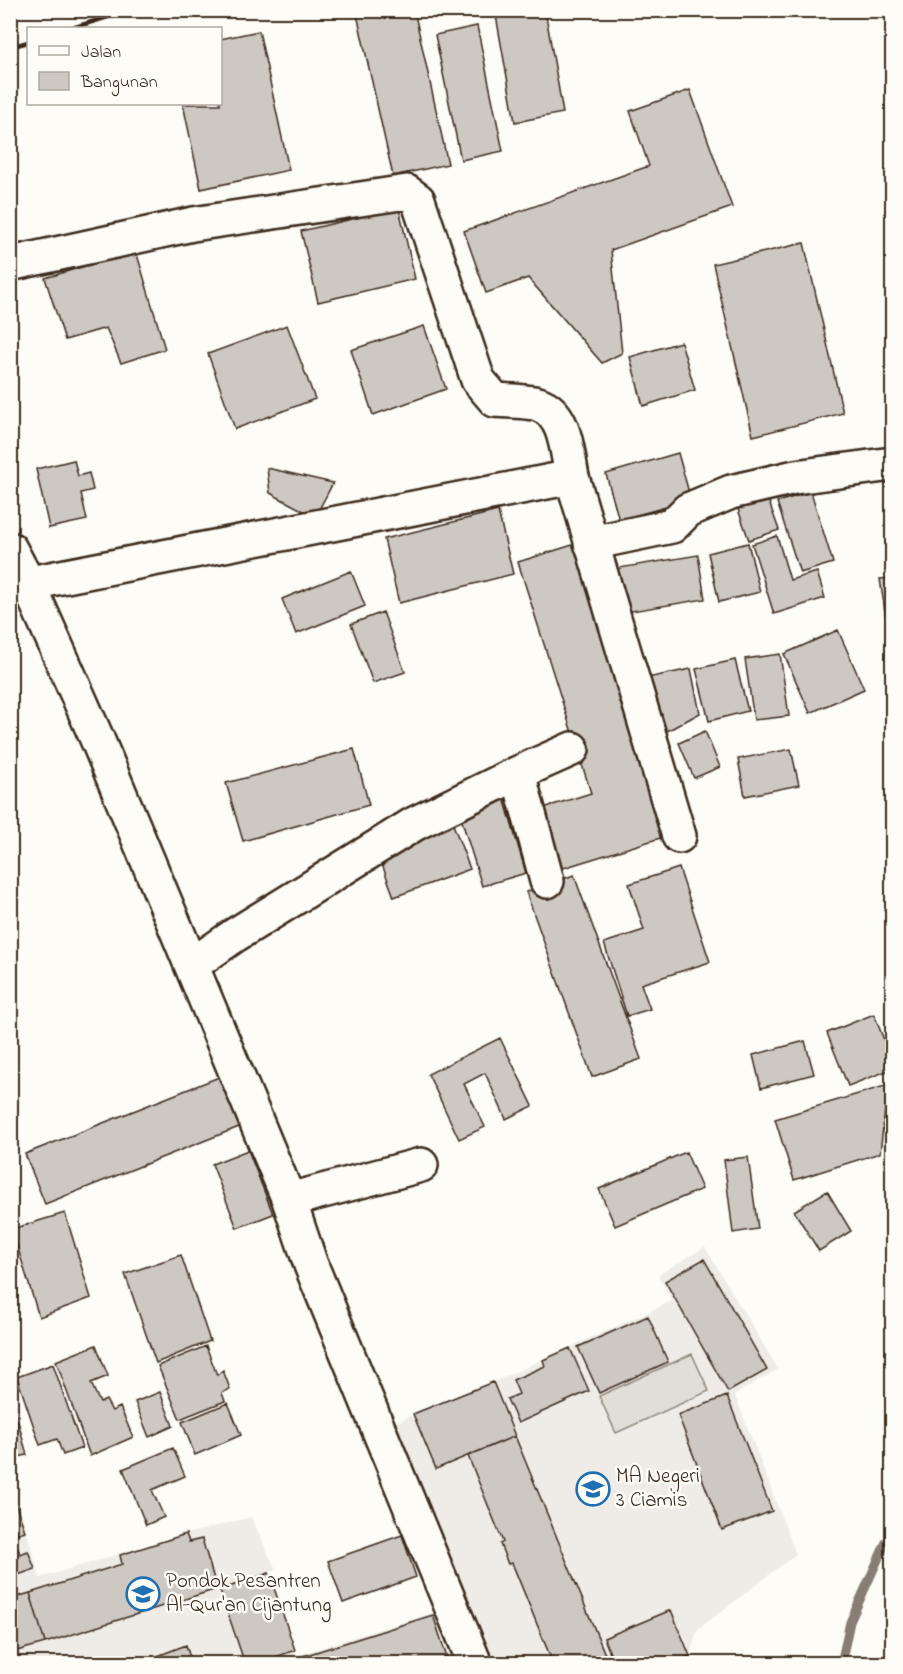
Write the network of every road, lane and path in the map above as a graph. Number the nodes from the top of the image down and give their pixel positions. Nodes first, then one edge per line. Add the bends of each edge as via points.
1 (10, 264) edge
2 (892, 464) edge
3 (572, 477) junction
4 (591, 543) junction
5 (10, 549) edge
6 (19, 585) edge
7 (572, 749) dead end
8 (518, 773) junction
9 (679, 836) dead end
10 (547, 881) dead end
11 (192, 965) junction
12 (421, 1164) dead end
13 (289, 1200) junction
14 (475, 1664) edge

1 - 3 street via 193,224 407,192 417,200 478,380 495,400 538,404 556,416
2 - 4 street via 795,477 731,492 688,510 672,526
3 - 4 street
3 - 6 street
4 - 9 street
5 - 6 street
6 - 11 street via 98,741
7 - 8 street
8 - 10 street
8 - 11 street via 414,824 235,934
11 - 13 street
12 - 13 street
13 - 14 street via 311,1265

